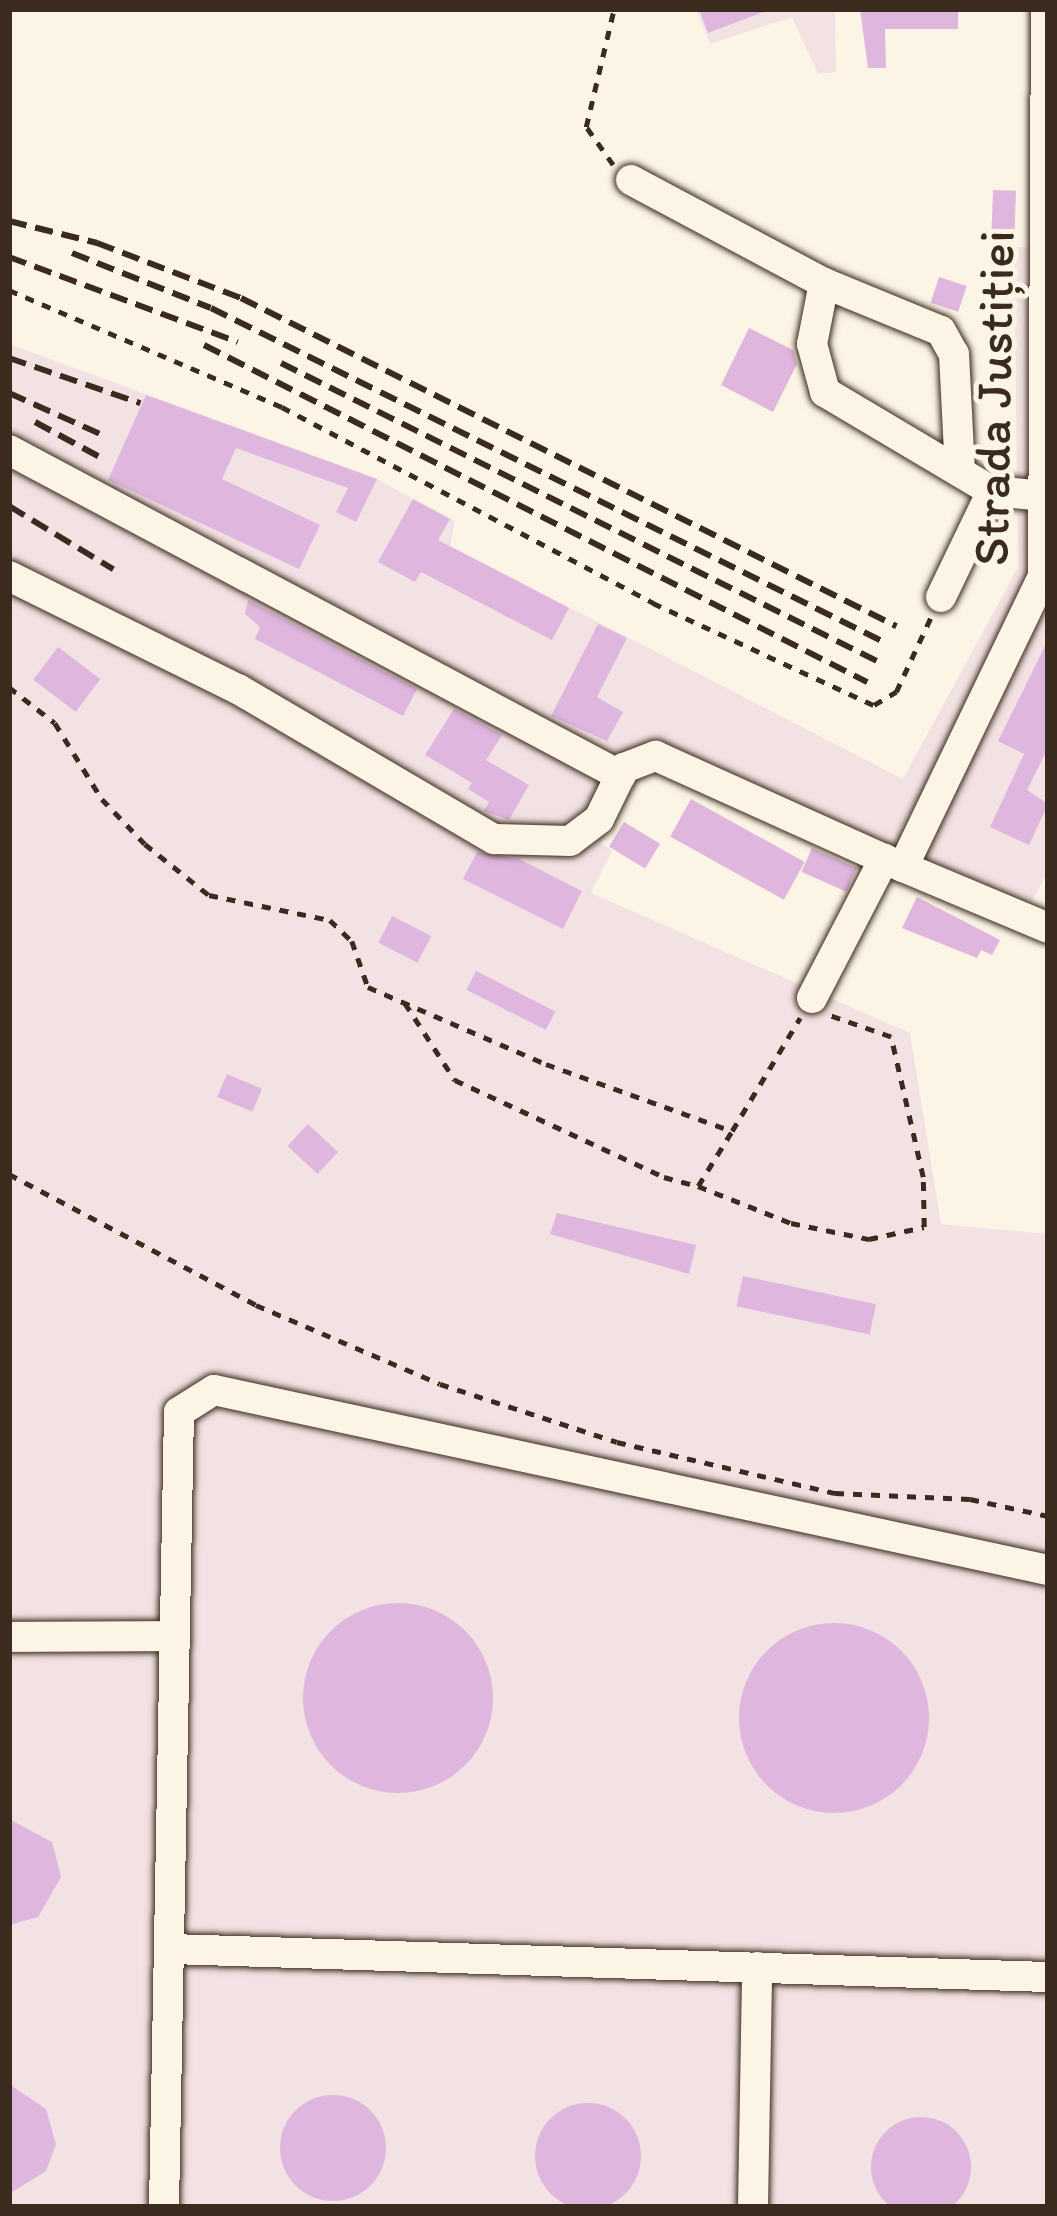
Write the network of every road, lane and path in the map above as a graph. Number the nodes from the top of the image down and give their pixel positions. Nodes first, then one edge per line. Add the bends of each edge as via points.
1 (614, 9) edge
2 (1046, 9) edge
3 (1047, 47) edge
4 (631, 180) joint
5 (824, 283) junction
6 (9, 290) edge
7 (9, 451) edge
8 (960, 472) junction
9 (992, 491) junction
10 (1045, 496) junction
11 (9, 575) edge
12 (940, 597) joint
13 (9, 687) edge
14 (621, 776) junction
15 (894, 863) junction
16 (1043, 917) edge
17 (812, 998) dead end
18 (405, 1003) junction
19 (732, 1131) junction
20 (9, 1174) edge
21 (698, 1186) junction
22 (1048, 1516) edge
23 (1048, 1570) edge
24 (175, 1636) junction
25 (9, 1637) edge
26 (171, 1948) junction
27 (757, 1967) junction
28 (1048, 1977) edge
29 (164, 2207) edge
30 (753, 2207) edge

1 - 4 path via 586,128
2 - 3 street, Strada Justiției
3 - 10 street, Strada Justiției
4 - 5 street
5 - 8 street via 812,344 825,392
5 - 8 street via 941,331 954,354
6 - 12 path via 282,407 652,603 874,705 896,692
7 - 14 street
8 - 9 street
9 - 10 street
9 - 12 street
10 - 15 street, Strada Justiției via 1035,607
11 - 14 street via 238,689 494,839 570,841 599,819
13 - 18 path via 56,723 102,800 145,844 209,895 330,920 352,941 368,987
14 - 15 street via 656,756
15 - 16 street
15 - 17 street, Strada Justiției
18 - 19 path
18 - 21 path via 455,1080
19 - 21 path
19 - 21 path via 806,1007 891,1037 930,1216 901,1237 868,1239 791,1223
20 - 22 path via 256,1305 507,1406 835,1493 970,1498
23 - 24 street via 214,1390 179,1412
24 - 25 street
24 - 26 street
26 - 27 street
26 - 29 street
27 - 28 street
27 - 30 street

